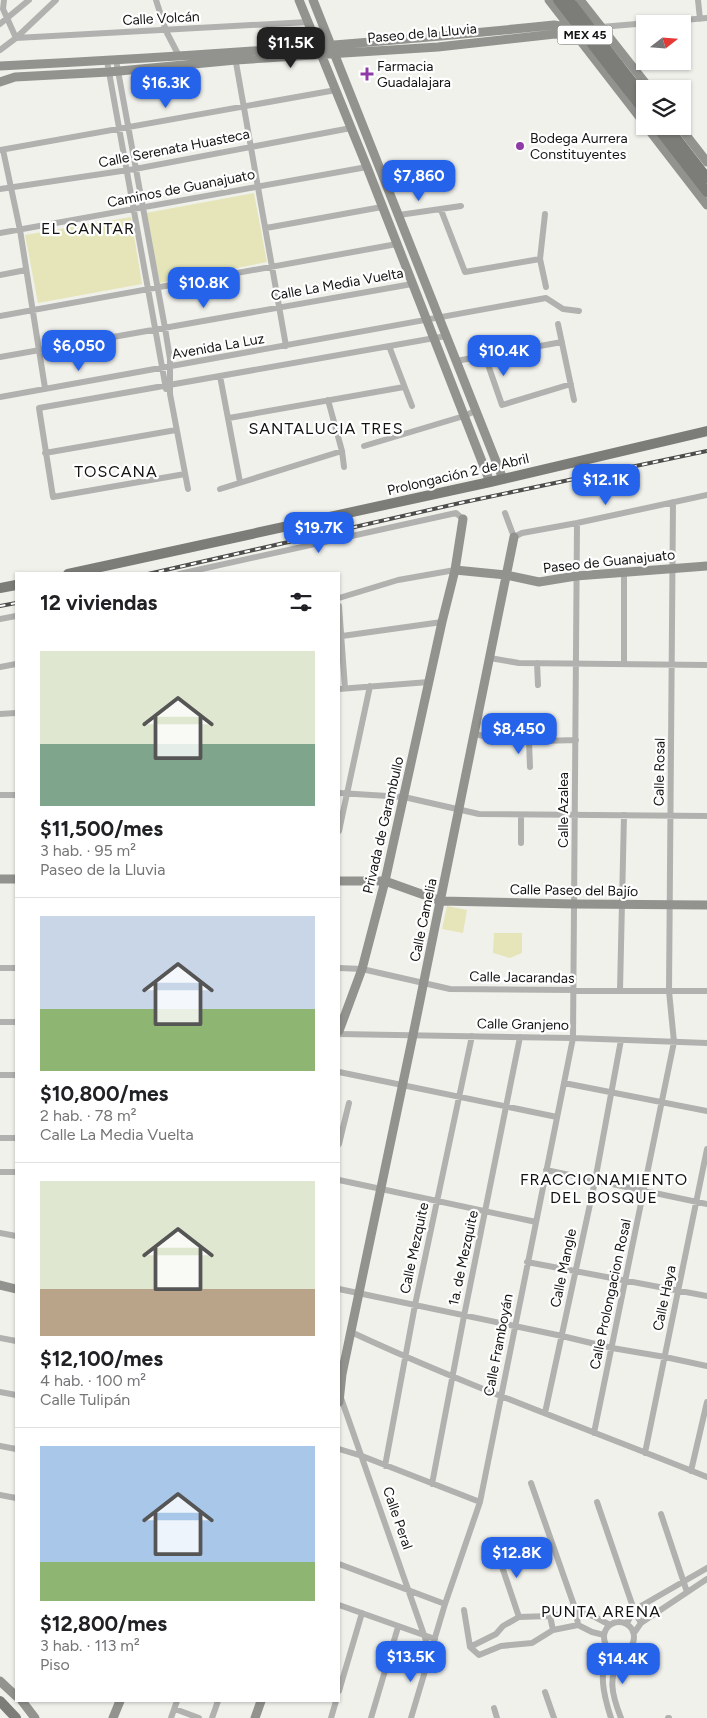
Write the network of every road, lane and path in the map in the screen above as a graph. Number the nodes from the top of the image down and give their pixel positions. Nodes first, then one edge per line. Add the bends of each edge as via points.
1 (4, 0) edge
2 (29, 0) edge
3 (56, 0) edge
4 (156, 0) edge
5 (299, 0) edge
6 (313, 0) edge
7 (549, 0) edge
8 (558, 0) edge
9 (569, 0) edge
10 (578, 0) edge
11 (698, 0) edge
12 (561, 14) junction
13 (8, 18) junction
14 (703, 19) edge
15 (308, 22) junction
16 (0, 24) edge
17 (166, 31) junction
18 (574, 31) junction
19 (604, 31) junction
20 (16, 38) junction
21 (318, 45) junction
22 (330, 45) junction
23 (0, 50) edge
24 (621, 52) junction
25 (322, 55) junction
26 (334, 55) junction
27 (179, 56) junction
28 (235, 56) junction
29 (111, 61) junction
30 (599, 65) junction
31 (0, 66) edge
32 (616, 67) junction
33 (113, 71) junction
34 (643, 80) edge
35 (0, 82) edge
36 (636, 88) edge
37 (336, 90) junction
38 (636, 98) edge
39 (244, 106) junction
40 (636, 112) edge
41 (128, 127) junction
42 (351, 128) junction
43 (119, 129) junction
44 (654, 135) edge
45 (663, 135) edge
46 (674, 135) edge
47 (686, 135) edge
48 (251, 146) junction
49 (1, 150) edge
50 (707, 162) edge
51 (367, 167) junction
52 (135, 169) junction
53 (127, 170) junction
54 (707, 178) edge
55 (258, 186) junction
56 (10, 188) junction
57 (0, 189) edge
58 (707, 192) edge
59 (707, 204) edge
60 (461, 206) dead end
61 (382, 207) junction
62 (142, 208) junction
63 (134, 210) junction
64 (441, 210) junction
65 (545, 214) dead end
66 (399, 215) junction
67 (266, 228) junction
68 (20, 230) junction
69 (0, 234) edge
70 (397, 244) junction
71 (540, 258) junction
72 (272, 268) junction
73 (26, 270) junction
74 (0, 275) edge
75 (412, 284) junction
76 (546, 287) dead end
77 (156, 288) junction
78 (149, 290) junction
79 (279, 306) junction
80 (34, 310) junction
81 (579, 311) dead end
82 (0, 316) edge
83 (440, 318) junction
84 (426, 320) junction
85 (558, 324) dead end
86 (165, 328) junction
87 (156, 329) junction
88 (446, 336) junction
89 (433, 338) junction
90 (562, 342) junction
91 (286, 346) junction
92 (389, 346) junction
93 (40, 350) junction
94 (485, 356) junction
95 (0, 357) edge
96 (456, 360) junction
97 (170, 367) junction
98 (162, 368) junction
99 (220, 376) junction
100 (571, 384) junction
101 (167, 386) junction
102 (404, 387) junction
103 (45, 388) junction
104 (0, 397) edge
105 (328, 400) junction
106 (574, 400) dead end
107 (412, 406) dead end
108 (475, 411) junction
109 (464, 416) junction
110 (229, 418) junction
111 (176, 430) junction
112 (707, 431) edge
113 (364, 446) dead end
114 (342, 451) junction
115 (45, 453) junction
116 (344, 467) dead end
117 (185, 474) junction
118 (503, 479) junction
119 (240, 482) junction
120 (490, 482) junction
121 (188, 489) dead end
122 (220, 489) dead end
123 (707, 495) edge
124 (673, 502) junction
125 (505, 513) dead end
126 (463, 519) joint
127 (577, 523) junction
128 (514, 538) junction
129 (707, 566) edge
130 (673, 568) junction
131 (455, 570) junction
132 (77, 572) edge
133 (188, 572) edge
134 (624, 572) junction
135 (506, 574) junction
136 (576, 576) junction
137 (15, 585) edge
138 (0, 588) edge
139 (340, 598) edge
140 (15, 616) edge
141 (340, 616) edge
142 (0, 619) edge
143 (442, 622) junction
144 (342, 636) junction
145 (490, 658) junction
146 (537, 663) junction
147 (15, 664) edge
148 (576, 664) junction
149 (624, 664) junction
150 (673, 665) junction
151 (707, 665) edge
152 (0, 667) edge
153 (429, 682) junction
154 (538, 685) dead end
155 (370, 686) junction
156 (342, 688) edge
157 (15, 713) edge
158 (0, 714) edge
159 (475, 734) junction
160 (576, 740) junction
161 (529, 742) junction
162 (530, 768) dead end
163 (340, 793) edge
164 (348, 793) junction
165 (15, 794) edge
166 (0, 795) edge
167 (404, 797) junction
168 (459, 810) junction
169 (521, 815) junction
170 (575, 815) junction
171 (624, 815) junction
172 (671, 816) junction
173 (707, 816) edge
174 (340, 827) edge
175 (521, 843) dead end
176 (0, 879) edge
177 (15, 879) edge
178 (340, 881) edge
179 (385, 881) junction
180 (441, 901) junction
181 (574, 904) junction
182 (622, 905) junction
183 (669, 905) junction
184 (707, 906) edge
185 (0, 968) edge
186 (15, 968) edge
187 (340, 968) edge
188 (362, 969) junction
189 (424, 983) junction
190 (574, 990) junction
191 (620, 990) junction
192 (669, 991) junction
193 (707, 991) edge
194 (0, 1022) edge
195 (15, 1022) edge
196 (340, 1022) edge
197 (340, 1033) edge
198 (414, 1035) junction
199 (472, 1036) junction
200 (520, 1037) junction
201 (573, 1038) junction
202 (622, 1040) junction
203 (674, 1042) junction
204 (707, 1043) edge
205 (340, 1072) edge
206 (15, 1074) edge
207 (0, 1075) edge
208 (564, 1083) junction
209 (403, 1085) junction
210 (612, 1092) junction
211 (460, 1097) junction
212 (662, 1102) junction
213 (349, 1104) dead end
214 (506, 1106) junction
215 (707, 1111) edge
216 (557, 1117) junction
217 (0, 1138) edge
218 (15, 1138) edge
219 (340, 1140) edge
220 (707, 1149) edge
221 (546, 1170) junction
222 (0, 1172) edge
223 (15, 1172) edge
224 (340, 1180) edge
225 (595, 1181) junction
226 (382, 1188) junction
227 (645, 1192) junction
228 (437, 1201) junction
229 (697, 1202) junction
230 (707, 1204) edge
231 (486, 1211) junction
232 (536, 1222) junction
233 (0, 1233) edge
234 (15, 1236) edge
235 (528, 1262) junction
236 (575, 1271) junction
237 (626, 1280) junction
238 (0, 1285) edge
239 (15, 1289) edge
240 (340, 1289) edge
241 (679, 1290) junction
242 (359, 1294) junction
243 (707, 1296) edge
244 (415, 1305) junction
245 (464, 1316) junction
246 (514, 1326) junction
247 (351, 1332) junction
248 (562, 1336) junction
249 (0, 1338) edge
250 (15, 1341) edge
251 (612, 1348) junction
252 (665, 1356) junction
253 (405, 1357) junction
254 (707, 1366) edge
255 (340, 1370) edge
256 (452, 1376) junction
257 (0, 1392) edge
258 (15, 1395) edge
259 (500, 1396) junction
260 (340, 1399) edge
261 (707, 1402) edge
262 (545, 1413) junction
263 (594, 1433) junction
264 (0, 1446) edge
265 (15, 1448) edge
266 (340, 1449) edge
267 (646, 1453) junction
268 (362, 1456) junction
269 (385, 1466) junction
270 (691, 1471) junction
271 (707, 1477) edge
272 (531, 1483) dead end
273 (432, 1484) junction
274 (0, 1495) edge
275 (15, 1498) edge
276 (480, 1502) junction
277 (597, 1502) dead end
278 (661, 1514) dead end
279 (496, 1549) dead end
280 (340, 1564) edge
281 (707, 1568) edge
282 (707, 1579) edge
283 (683, 1582) junction
284 (408, 1590) junction
285 (687, 1592) junction
286 (445, 1604) junction
287 (340, 1605) edge
288 (464, 1610) dead end
289 (634, 1610) junction
290 (576, 1611) junction
291 (362, 1613) junction
292 (550, 1616) junction
293 (519, 1617) junction
294 (641, 1623) junction
295 (627, 1624) junction
296 (578, 1625) junction
297 (610, 1625) junction
298 (398, 1627) junction
299 (553, 1630) junction
300 (634, 1633) junction
301 (496, 1634) junction
302 (604, 1635) junction
303 (424, 1636) junction
304 (435, 1639) junction
305 (501, 1646) junction
306 (470, 1647) junction
307 (607, 1647) junction
308 (431, 1653) junction
309 (618, 1653) junction
310 (0, 1681) edge
311 (340, 1688) edge
312 (546, 1692) dead end
313 (15, 1695) edge
314 (0, 1701) edge
315 (23, 1702) edge
316 (120, 1702) edge
317 (177, 1702) edge
318 (218, 1702) edge
319 (261, 1702) edge
320 (336, 1702) edge
321 (494, 1708) dead end
322 (174, 1709) junction
323 (16, 1718) edge
324 (35, 1718) edge
325 (113, 1718) edge
326 (171, 1718) edge
327 (199, 1718) edge
328 (212, 1718) edge
329 (255, 1718) edge
330 (331, 1718) edge
331 (372, 1718) edge
332 (411, 1718) edge
333 (497, 1718) edge
334 (554, 1718) edge
335 (611, 1718) edge
336 (621, 1718) edge

1 - 13 street via 3,9
2 - 13 street
3 - 20 street
4 - 17 street
5 - 15 main road
6 - 22 main road
7 - 12 main road
8 - 32 main road, MEX 45, bridge
9 - 32 main road, MEX 45, bridge
10 - 12 main road via 573,11
10 - 19 main road
11 - 14 street
12 - 18 main road
13 - 16 street
13 - 20 street
14 - 19 street via 629,25
15 - 17 street, Calle Volcán
15 - 21 main road
17 - 20 street, Calle Volcán
17 - 27 street
18 - 19 main road
18 - 22 main road, Paseo de la Lluvia via 554,25
18 - 26 main road, Paseo de la Lluvia
18 - 30 main road
19 - 24 main road
20 - 23 street
21 - 22 main road, Paseo de la Lluvia
21 - 25 main road
21 - 28 main road, Paseo de la Lluvia
22 - 26 main road
24 - 30 main road via 606,52 600,56
24 - 34 main road
25 - 26 main road, Paseo de la Lluvia
25 - 28 main road, Paseo de la Lluvia
25 - 37 main road
26 - 66 main road
27 - 28 main road, Paseo de la Lluvia
27 - 29 main road, Paseo de la Lluvia
28 - 33 main road, Paseo de la Lluvia
28 - 39 street
29 - 31 main road, Paseo de la Lluvia
29 - 33 street
30 - 40 main road
32 - 36 main road, MEX 45
32 - 38 main road, MEX 45
33 - 35 main road, Paseo de la Lluvia via 15,77
33 - 41 street
33 - 43 street
37 - 39 street
37 - 42 main road
39 - 41 street
39 - 48 street
41 - 43 street
41 - 52 street
42 - 48 street, Calle Serenata Huasteca
42 - 51 main road
43 - 49 street
43 - 53 street
44 - 59 main road
45 - 58 main road
46 - 54 main road
47 - 50 main road
48 - 52 street, Calle Serenata Huasteca
48 - 55 street
49 - 56 street
51 - 55 street, Caminos de Guanajuato
51 - 61 main road
52 - 53 street, Calle Serenata Huasteca
52 - 62 street
53 - 56 street, Calle Serenata Huasteca
53 - 63 street
55 - 62 street, Caminos de Guanajuato
55 - 67 street
56 - 57 street, Calle Serenata Huasteca
56 - 68 street
60 - 64 street
61 - 67 street
61 - 70 main road
62 - 63 street, Caminos de Guanajuato
62 - 77 street
63 - 68 street, Caminos de Guanajuato
63 - 78 street
64 - 66 street
64 - 71 street via 465,272
65 - 71 street
66 - 83 main road
67 - 72 street
68 - 69 street, Caminos de Guanajuato
68 - 73 street
70 - 72 street
70 - 75 main road
71 - 76 street
72 - 77 street
72 - 79 street
73 - 74 street
73 - 80 street
75 - 79 street, Calle La Media Vuelta
75 - 84 main road
77 - 78 street
77 - 86 street
78 - 80 street
78 - 87 street
79 - 86 street, Calle La Media Vuelta
79 - 91 street
80 - 82 street
80 - 93 street
81 - 83 street, Avenida La Luz via 563,310 546,298
83 - 84 street, Avenida La Luz
83 - 88 main road
84 - 89 main road
84 - 91 street, Avenida La Luz
85 - 90 street
86 - 87 street, Calle La Media Vuelta
86 - 97 street
87 - 93 street, Calle La Media Vuelta
87 - 98 street
88 - 89 street
88 - 96 main road
89 - 92 street
89 - 109 main road
90 - 94 street
90 - 100 street
91 - 97 street, Avenida La Luz
92 - 99 street
92 - 102 street
93 - 95 street, Calle La Media Vuelta
93 - 103 street
94 - 96 street
94 - 100 street via 502,405
96 - 108 main road
97 - 98 street, Avenida La Luz
97 - 101 street
98 - 101 street
98 - 103 street, Avenida La Luz
99 - 101 street
99 - 110 street
100 - 106 street
101 - 111 street
101 - 115 street via 39,408
102 - 105 street
102 - 107 street
103 - 104 street, Avenida La Luz
105 - 110 street
105 - 114 street
108 - 109 street
108 - 118 main road
109 - 113 street
109 - 120 main road
110 - 119 street
111 - 115 street
111 - 117 street
112 - 118 main road, Prolongación 2 de Abril
114 - 116 street
114 - 119 street
115 - 117 street via 53,497
117 - 121 street
118 - 120 main road, Prolongación 2 de Abril
119 - 122 street
120 - 132 main road, Prolongación 2 de Abril
123 - 124 street
124 - 127 street
124 - 130 street, Calle Rosal
125 - 128 street
126 - 131 main road, Privada de Garambullo
126 - 133 street via 456,513
127 - 128 street via 522,533
127 - 136 street, Calle Azalea
128 - 135 main road, Calle Camelia
129 - 130 main road, Paseo de Guanajuato
130 - 134 main road, Paseo de Guanajuato
130 - 150 street, Calle Rosal
131 - 135 main road, Paseo de Guanajuato
131 - 139 street via 398,580
131 - 143 main road, Privada de Garambullo
134 - 136 main road, Paseo de Guanajuato
134 - 149 street
135 - 136 main road, Paseo de Guanajuato via 539,582
135 - 145 main road, Calle Camelia
136 - 148 street, Calle Azalea
137 - 138 main road
140 - 142 street
141 - 144 street
143 - 144 street
143 - 153 main road, Privada de Garambullo
144 - 156 street
145 - 146 street
145 - 159 main road, Calle Camelia
146 - 148 street
146 - 154 street
147 - 152 street
148 - 149 street
148 - 160 street, Calle Azalea
149 - 150 street
150 - 151 street
150 - 172 street, Calle Rosal
153 - 155 street
153 - 167 main road, Privada de Garambullo
155 - 156 street
155 - 164 street
157 - 158 street
159 - 161 street via 510,742
159 - 168 main road, Calle Camelia
160 - 161 street
160 - 170 street, Calle Azalea
161 - 162 street
163 - 164 street
164 - 167 street
164 - 174 street
165 - 166 street
167 - 168 street
167 - 179 main road, Privada de Garambullo
168 - 169 street
168 - 180 main road, Calle Camelia
169 - 170 street
169 - 175 street
170 - 171 street
170 - 181 street, Calle Azalea
171 - 172 street
171 - 182 street
172 - 173 street
172 - 183 street, Calle Rosal
176 - 177 main road
178 - 179 main road, Calle Paseo del Bajío
179 - 180 main road, Calle Paseo del Bajío
179 - 188 main road, Privada de Garambullo
180 - 181 main road, Calle Paseo del Bajío
180 - 189 main road, Calle Camelia
181 - 182 main road, Calle Paseo del Bajío
181 - 190 street, Calle Azalea
182 - 183 main road, Calle Paseo del Bajío
182 - 191 street
183 - 184 main road, Calle Paseo del Bajío
183 - 192 street, Calle Rosal
185 - 186 street
187 - 188 street, Calle Jacarandas
188 - 189 street, Calle Jacarandas
188 - 196 main road, Privada de Garambullo
189 - 190 street, Calle Jacarandas via 450,989
189 - 198 main road, Calle Camelia
190 - 191 street, Calle Jacarandas
190 - 201 street, Calle Azalea
191 - 192 street, Calle Jacarandas
192 - 193 street, Calle Jacarandas
192 - 203 street, Calle Rosal
194 - 195 street
197 - 198 street, Calle Granjeno
198 - 199 street, Calle Granjeno
198 - 209 main road, Calle Camelia
199 - 200 street, Calle Granjeno
199 - 211 street, Calle Mezquite
200 - 201 street, Calle Granjeno
200 - 214 street, 1a. de Mezquite
201 - 202 street, Calle Granjeno
201 - 208 street, Calle Framboyán
202 - 203 street, Calle Granjeno
202 - 210 street, Calle Mangle
203 - 204 street, Calle Granjeno
203 - 212 street, Calle Prolongacion Rosal
205 - 209 street
206 - 207 street
208 - 210 street
208 - 216 street, Calle Framboyán
209 - 211 street
209 - 226 main road, Calle Camelia
210 - 212 street
210 - 225 street, Calle Mangle
211 - 214 street
211 - 228 street, Calle Mezquite
212 - 215 street
212 - 227 street, Calle Prolongacion Rosal
213 - 219 street
214 - 216 street
214 - 231 street, 1a. de Mezquite
216 - 221 street, Calle Framboyán
217 - 218 street
220 - 229 street, Calle Haya
221 - 225 street
221 - 232 street, Calle Framboyán
222 - 223 street
224 - 226 street
225 - 227 street
225 - 236 street, Calle Mangle
226 - 228 street
226 - 242 main road, Calle Camelia
227 - 229 street
227 - 237 street, Calle Prolongacion Rosal
228 - 231 street
228 - 244 street, Calle Mezquite
229 - 230 street
229 - 241 street, Calle Haya
231 - 232 street
231 - 245 street, 1a. de Mezquite
232 - 235 street, Calle Framboyán
233 - 234 street
235 - 236 street
235 - 246 street, Calle Framboyán
236 - 237 street
236 - 248 street, Calle Mangle
237 - 241 street
237 - 251 street, Calle Prolongacion Rosal
238 - 239 main road
240 - 242 street
241 - 243 street
241 - 252 street, Calle Haya
242 - 244 street
242 - 247 main road, Calle Camelia
244 - 245 street
244 - 253 street, Calle Mezquite
245 - 246 street
245 - 256 street, 1a. de Mezquite
246 - 248 street
246 - 259 street, Calle Framboyán
247 - 253 street
247 - 255 main road, Calle Camelia
248 - 251 street
248 - 262 street, Calle Mangle
249 - 250 street
251 - 252 street
251 - 263 street, Calle Prolongacion Rosal
252 - 254 street
252 - 267 street, Calle Haya
253 - 256 street
253 - 269 street, Calle Mezquite
256 - 259 street
256 - 273 street, 1a. de Mezquite
257 - 258 street
259 - 262 street
259 - 276 street, Calle Framboyán
260 - 268 street, Calle Peral
261 - 270 street
262 - 263 street
263 - 267 street
264 - 265 street
266 - 268 street
267 - 270 street
268 - 269 street
268 - 284 street, Calle Peral
269 - 273 street
270 - 271 street
272 - 290 street
273 - 276 street
274 - 275 street
276 - 286 street, Calle Framboyán
277 - 289 street
278 - 283 street
279 - 293 street
280 - 284 street
281 - 283 street
282 - 285 street
283 - 285 street
283 - 289 street
284 - 286 street
284 - 303 street, Calle Peral
285 - 294 street
286 - 304 street, Calle Framboyán
287 - 291 street
288 - 306 street
289 - 294 street
289 - 295 street
290 - 292 street
290 - 296 street
290 - 297 street
291 - 298 street
291 - 311 street
292 - 293 street
292 - 299 street
293 - 301 street
294 - 300 street
295 - 297 street
295 - 300 street
296 - 299 street
296 - 302 street
297 - 302 street
298 - 303 street
298 - 331 street
299 - 305 street via 532,1643
300 - 309 street via 635,1639 629,1649
301 - 305 street
301 - 306 street
302 - 307 street
303 - 304 street
303 - 308 street, Calle Peral
304 - 308 street, Calle Framboyán
305 - 306 street via 479,1655
307 - 309 street
307 - 335 street via 602,1667 604,1696
308 - 332 street, Calle Framboyán
309 - 336 street via 612,1676 614,1700
310 - 313 main road
312 - 334 street
314 - 323 main road
315 - 324 main road
316 - 325 main road
317 - 322 street
318 - 328 street
319 - 329 main road
320 - 330 street
321 - 333 street
322 - 326 street
322 - 327 street

